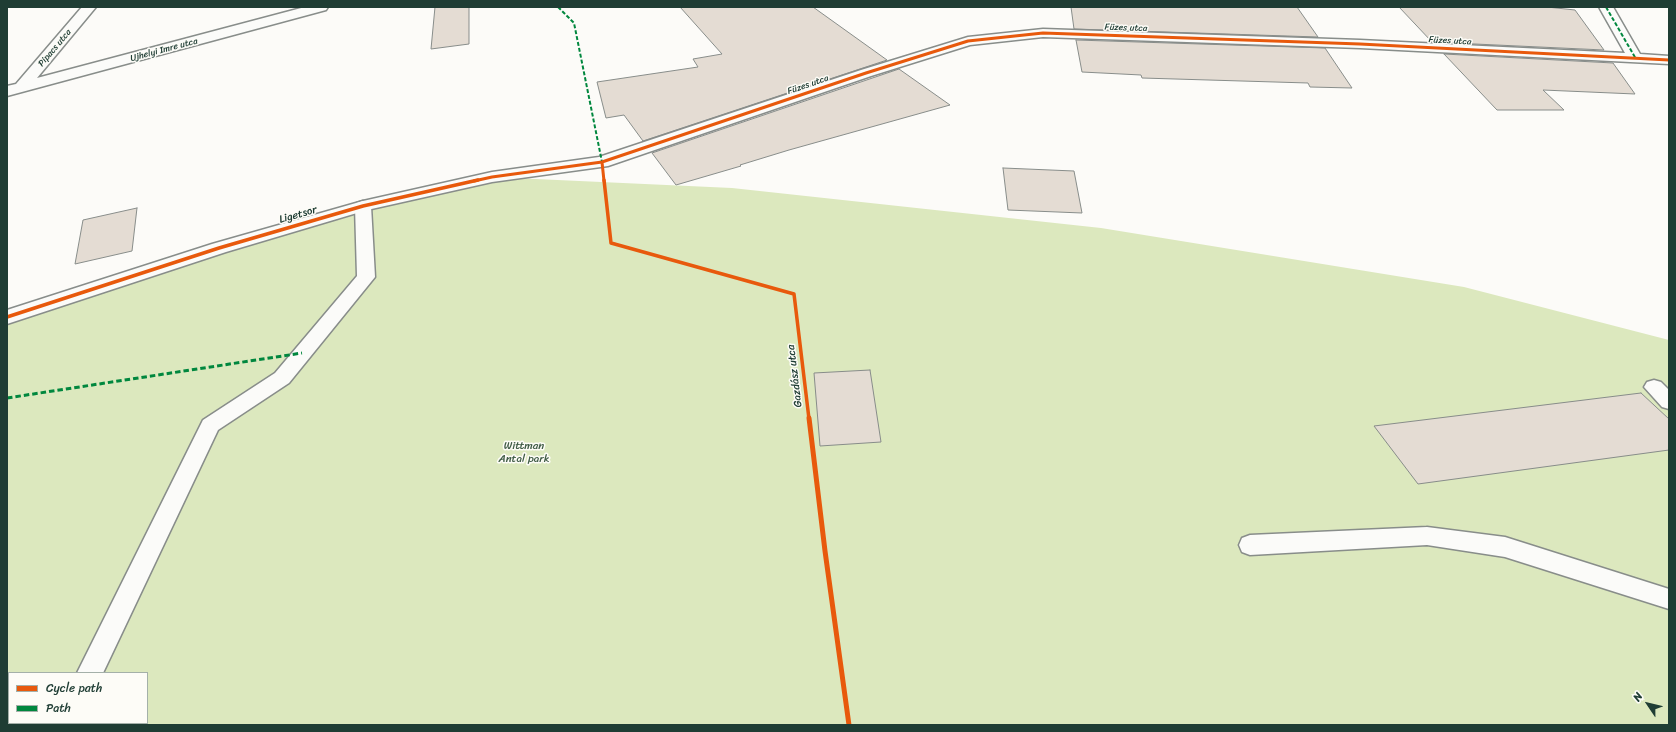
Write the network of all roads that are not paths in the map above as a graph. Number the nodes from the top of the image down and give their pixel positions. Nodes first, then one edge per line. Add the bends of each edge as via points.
1 (89, 7) edge
2 (320, 7) edge
3 (1606, 7) edge
4 (1636, 59) junction
5 (1669, 60) edge
6 (14, 90) edge
7 (602, 162) joint
8 (363, 206) junction
9 (7, 317) edge
10 (1654, 387) dead end
11 (1669, 402) edge
12 (1250, 546) dead end
13 (1669, 599) edge
14 (90, 672) edge

1 - 6 street, Pipacs utca
2 - 6 street, Ujhelyi Imre utca
3 - 4 street
4 - 5 street, Füzes utca
4 - 7 street, Füzes utca via 1360,44 1043,33 968,41
7 - 8 street, Ligetsor via 492,177
8 - 9 street, Ligetsor via 219,248
8 - 14 lane via 366,277 282,378 210,425
10 - 11 lane
12 - 13 lane via 1427,536 1505,547

